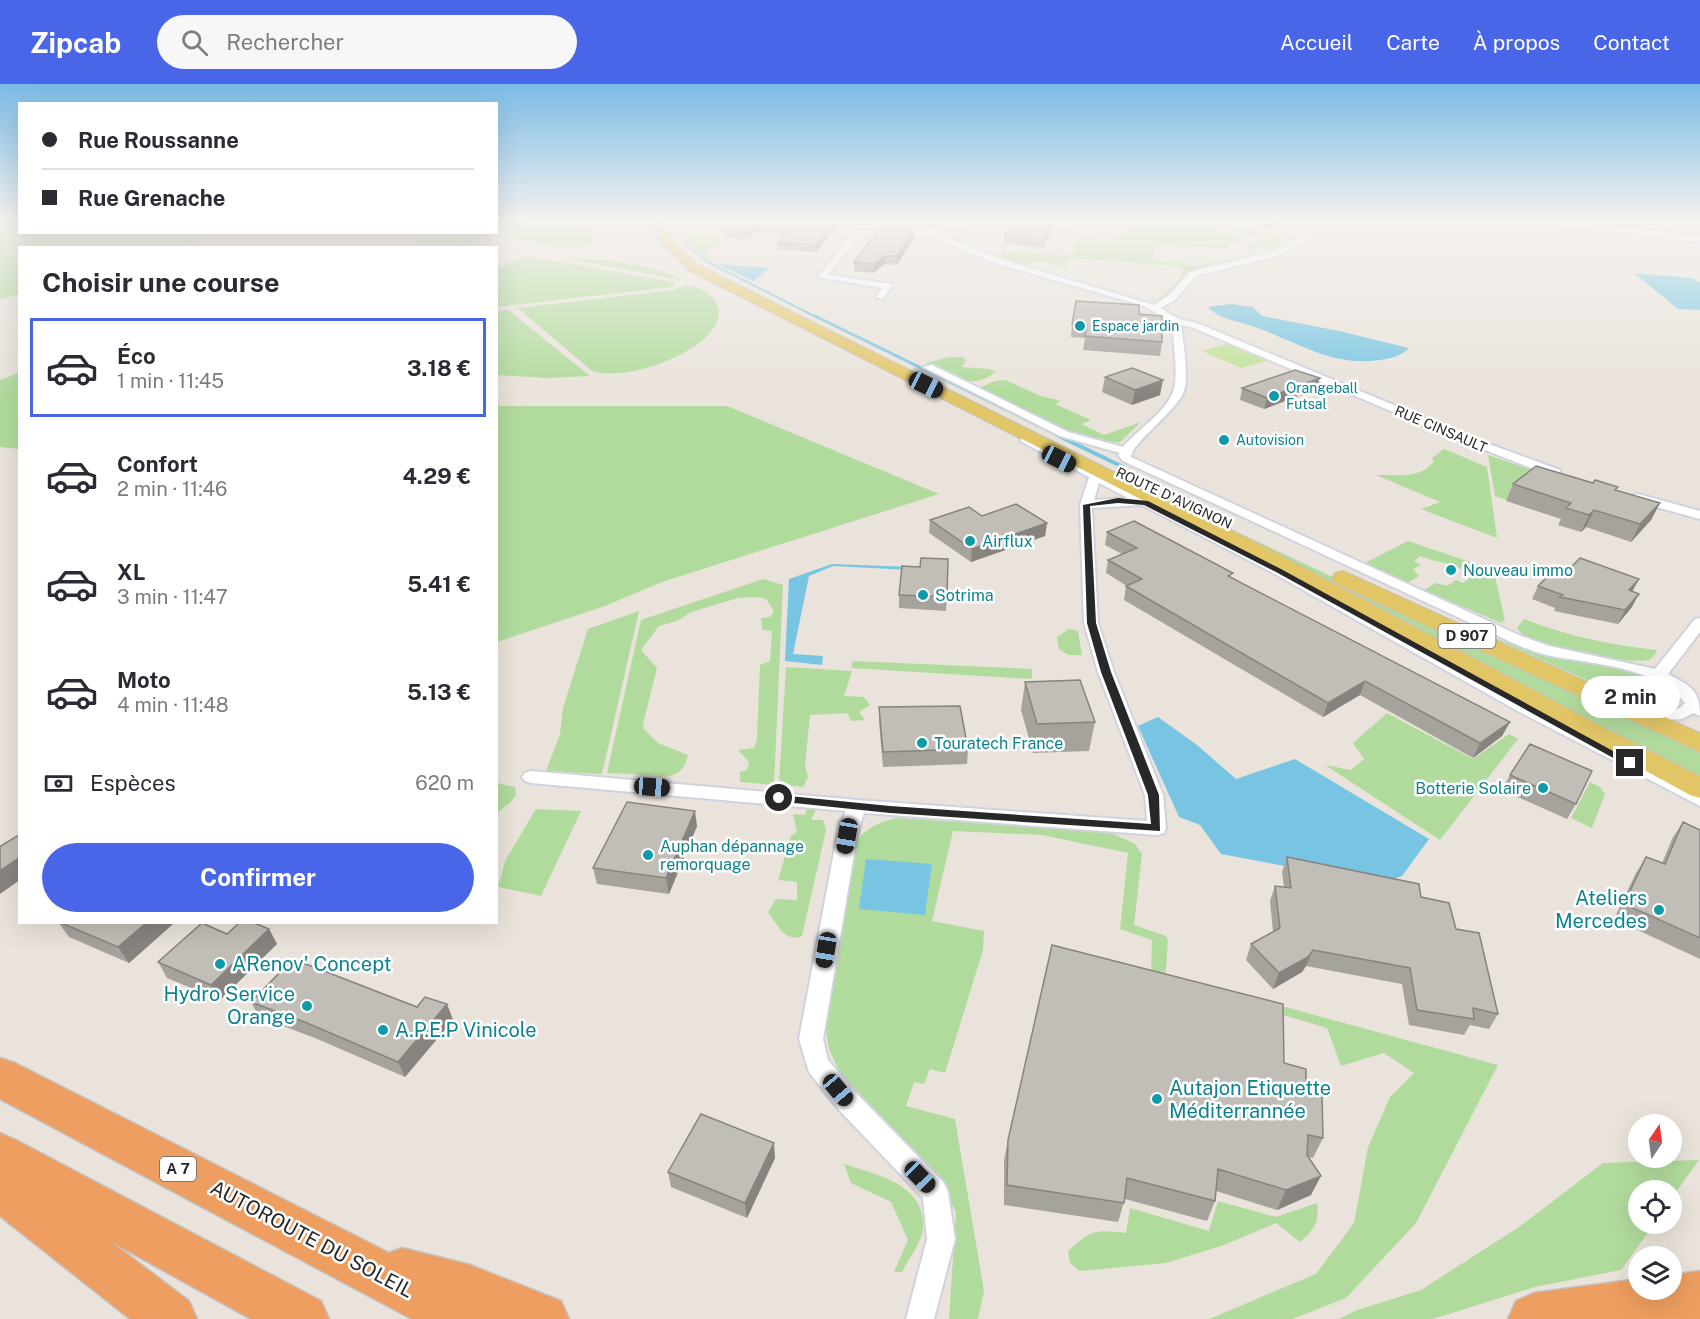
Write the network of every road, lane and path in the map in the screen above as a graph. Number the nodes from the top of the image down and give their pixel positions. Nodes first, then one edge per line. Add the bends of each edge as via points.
1 (717, 280) edge
2 (731, 280) edge
3 (846, 280) edge
4 (1061, 280) edge
5 (1186, 280) edge
6 (880, 297) dead end
7 (1155, 307) junction
8 (1177, 323) junction
9 (928, 367) dead end
10 (984, 414) junction
11 (1126, 452) junction
12 (1095, 477) junction
13 (1569, 477) edge
14 (1622, 494) edge
15 (1146, 503) junction
16 (1086, 505) junction
17 (1700, 517) edge
18 (1700, 622) edge
19 (1659, 675) junction
20 (1697, 707) edge
21 (1645, 717) junction
22 (1700, 743) edge
23 (531, 777) dead end
24 (1700, 788) edge
25 (1700, 800) edge
26 (851, 806) junction
27 (0, 1077) edge
28 (0, 1155) edge
29 (0, 1185) edge
30 (356, 1261) junction
31 (1700, 1297) edge
32 (1635, 1312) edge
33 (171, 1319) edge
34 (303, 1319) edge
35 (465, 1319) edge
36 (543, 1319) edge
37 (920, 1319) edge
38 (1534, 1319) edge

1 - 10 main road, ROUTE D'AVIGNON / D 907
2 - 21 main road, ROUTE D'AVIGNON / D 907 via 1096,461
3 - 6 street via 888,286
4 - 7 street, RUE CINSAULT
5 - 7 street via 1169,301
7 - 8 street, RUE CINSAULT
8 - 11 street via 1179,391
8 - 13 street, RUE CINSAULT via 1205,330 1490,449
9 - 11 street via 1064,434
10 - 12 street
10 - 24 main road, ROUTE D'AVIGNON / D 907 via 1313,579
11 - 19 street via 1127,459 1136,465 1516,639 1545,650
12 - 15 street
12 - 16 street
14 - 17 street
15 - 16 street
15 - 25 street
16 - 26 street via 1091,623 1154,795 1156,828
18 - 19 street
19 - 20 street via 1683,689
20 - 21 street via 1682,714
21 - 22 main road, ROUTE D'AVIGNON / D 907
23 - 26 street
26 - 37 street via 811,1039 817,1065 935,1192 941,1239
27 - 30 highway, AUTOROUTE DU SOLEIL / A 7
28 - 34 highway
29 - 33 highway
30 - 35 highway, AUTOROUTE DU SOLEIL / A 7
30 - 36 highway via 470,1290
31 - 32 highway
32 - 38 highway

